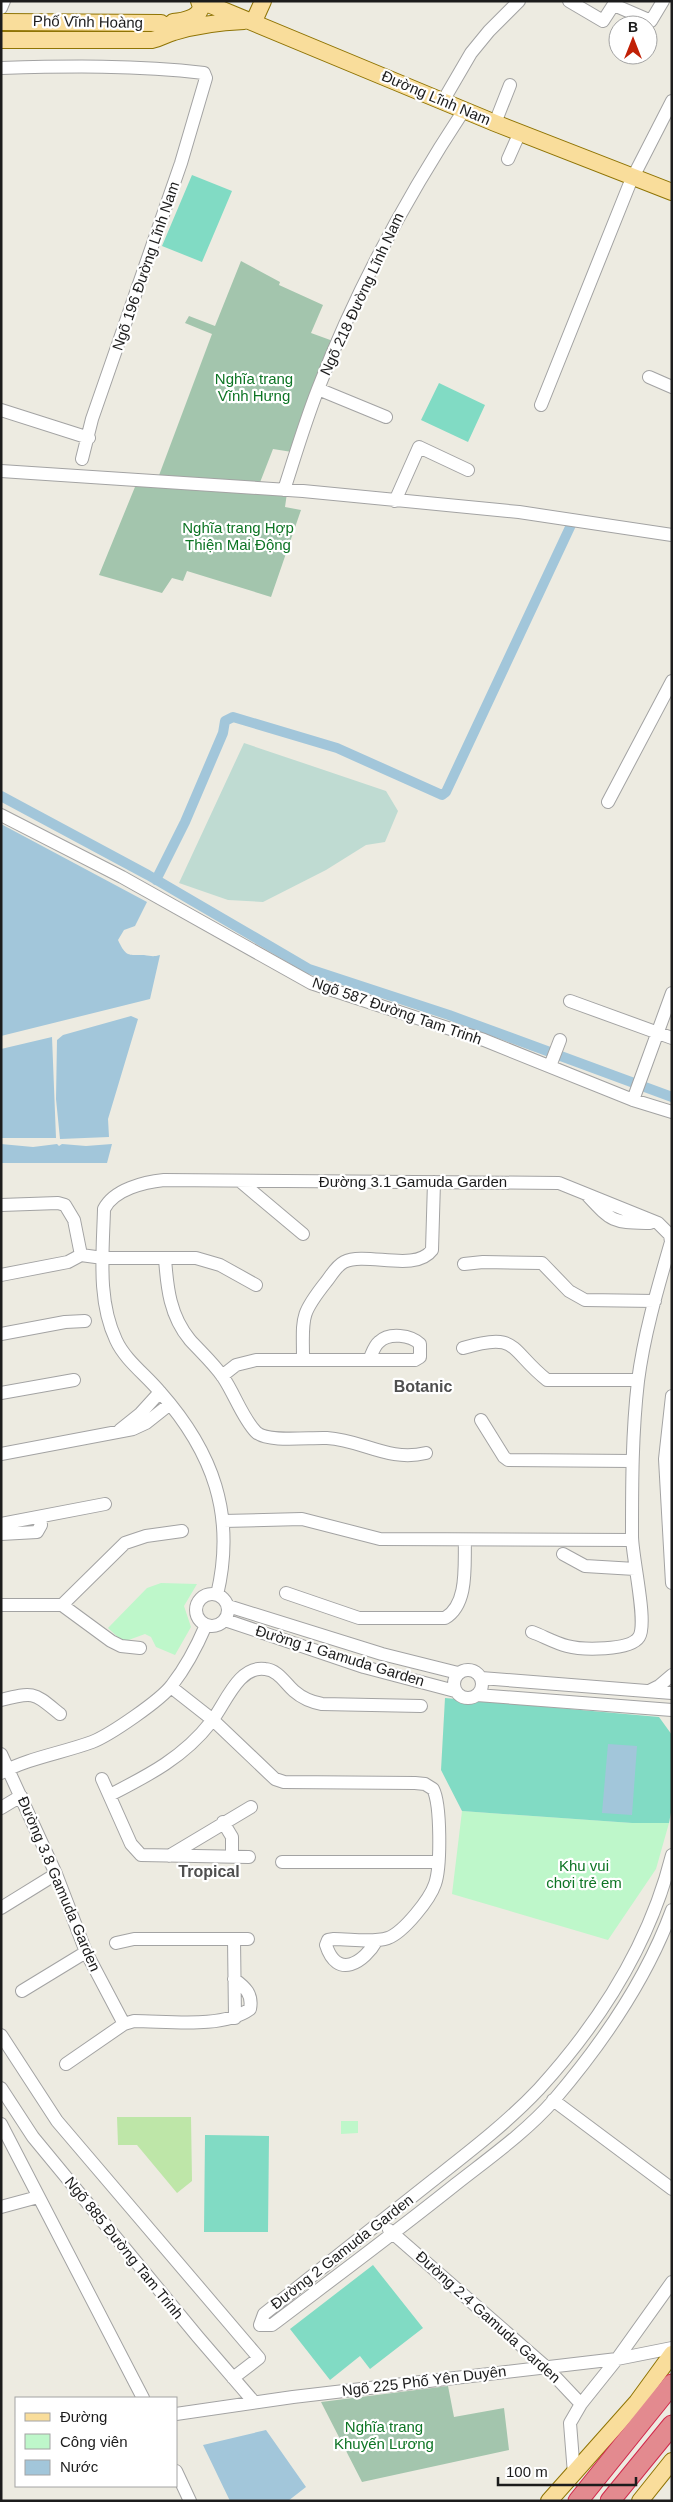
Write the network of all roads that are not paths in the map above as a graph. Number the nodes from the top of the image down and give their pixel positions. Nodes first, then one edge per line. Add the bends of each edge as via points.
1 (4, 1) edge
2 (200, 1) edge
3 (263, 1) edge
4 (519, 1) edge
5 (569, 1) edge
6 (663, 1) edge
7 (615, 3) edge
8 (1, 8) edge
9 (254, 21) junction
10 (1, 22) edge
11 (166, 28) junction
12 (1, 40) edge
13 (1, 68) edge
14 (510, 85) dead end
15 (444, 101) junction
16 (672, 101) edge
17 (464, 110) junction
18 (494, 123) junction
19 (520, 132) junction
20 (508, 159) dead end
21 (633, 177) junction
22 (672, 192) edge
23 (649, 377) dead end
24 (672, 387) edge
25 (318, 389) junction
26 (541, 405) dead end
27 (1, 410) edge
28 (386, 417) dead end
29 (88, 438) junction
30 (82, 459) dead end
31 (468, 470) dead end
32 (1, 471) edge
33 (284, 490) junction
34 (394, 501) junction
35 (672, 535) edge
36 (672, 681) edge
37 (608, 802) dead end
38 (1, 815) edge
39 (672, 993) edge
40 (570, 1001) dead end
41 (658, 1033) junction
42 (672, 1038) edge
43 (559, 1043) dead end
44 (551, 1063) junction
45 (637, 1089) junction
46 (672, 1112) edge
47 (241, 1182) junction
48 (434, 1182) junction
49 (2, 1206) edge
50 (303, 1234) dead end
51 (81, 1255) junction
52 (103, 1258) junction
53 (166, 1258) junction
54 (464, 1264) dead end
55 (1, 1275) edge
56 (256, 1285) dead end
57 (655, 1301) junction
58 (85, 1321) dead end
59 (1, 1334) edge
60 (463, 1348) dead end
61 (303, 1360) junction
62 (369, 1360) dead end
63 (222, 1376) junction
64 (74, 1380) dead end
65 (638, 1380) junction
66 (160, 1392) junction
67 (1, 1393) edge
68 (672, 1396) edge
69 (170, 1404) junction
70 (481, 1420) dead end
71 (120, 1430) junction
72 (669, 1430) edge
73 (426, 1453) dead end
74 (1, 1454) edge
75 (632, 1461) junction
76 (105, 1504) dead end
77 (40, 1517) junction
78 (223, 1521) junction
79 (1, 1524) edge
80 (182, 1531) dead end
81 (1, 1534) edge
82 (465, 1540) junction
83 (632, 1540) junction
84 (563, 1554) dead end
85 (635, 1569) junction
86 (672, 1583) edge
87 (286, 1593) dead end
88 (216, 1594) junction
89 (1, 1605) edge
90 (62, 1605) junction
91 (228, 1606) junction
92 (225, 1620) junction
93 (206, 1624) junction
94 (532, 1632) dead end
95 (140, 1648) dead end
96 (382, 1654) junction
97 (378, 1670) junction
98 (458, 1673) junction
99 (672, 1675) edge
100 (481, 1678) junction
101 (171, 1686) junction
102 (455, 1691) junction
103 (649, 1691) junction
104 (672, 1693) edge
105 (477, 1695) junction
106 (1, 1700) edge
107 (421, 1706) dead end
108 (658, 1708) junction
109 (672, 1710) edge
110 (60, 1714) dead end
111 (672, 1716) edge
112 (212, 1720) junction
113 (1, 1754) edge
114 (5, 1771) edge
115 (102, 1779) dead end
116 (110, 1794) junction
117 (21, 1796) junction
118 (251, 1806) dead end
119 (1, 1808) edge
120 (223, 1822) junction
121 (672, 1854) edge
122 (169, 1856) junction
123 (232, 1857) junction
124 (249, 1857) dead end
125 (282, 1862) dead end
126 (438, 1862) junction
127 (56, 1874) junction
128 (1, 1908) edge
129 (672, 1910) edge
130 (647, 1931) junction
131 (234, 1939) junction
132 (248, 1939) dead end
133 (377, 1940) dead end
134 (667, 1942) edge
135 (116, 1943) dead end
136 (86, 1952) junction
137 (22, 1991) dead end
138 (124, 2024) junction
139 (1, 2035) edge
140 (66, 2064) dead end
141 (1, 2088) edge
142 (553, 2100) junction
143 (1, 2124) edge
144 (491, 2134) junction
145 (503, 2147) junction
146 (672, 2189) edge
147 (38, 2197) junction
148 (1, 2207) edge
149 (381, 2221) junction
150 (393, 2234) junction
151 (672, 2282) edge
152 (260, 2325) junction
153 (244, 2339) junction
154 (672, 2348) edge
155 (672, 2354) edge
156 (617, 2359) junction
157 (546, 2366) junction
158 (233, 2378) junction
159 (672, 2384) edge
160 (142, 2397) edge
161 (254, 2402) junction
162 (581, 2404) junction
163 (178, 2414) edge
164 (672, 2425) edge
165 (669, 2470) edge
166 (574, 2474) junction
167 (178, 2475) edge
168 (190, 2501) edge
169 (549, 2501) edge
170 (578, 2501) edge
171 (610, 2501) edge
172 (640, 2501) edge

1 - 8 street
2 - 9 main road, Đường Lĩnh Nam
2 - 11 main road via 200,11
3 - 9 main road
4 - 15 street via 471,53
5 - 7 street via 602,21
6 - 7 street via 651,21
9 - 11 main road, Phố Vĩnh Hoàng
9 - 15 main road, Đường Lĩnh Nam
10 - 11 main road, Phố Vĩnh Hoàng
11 - 12 main road, Phố Vĩnh Hoàng via 163,38 152,40
13 - 29 street, Ngõ 196 Đường Lĩnh Nam via 166,69 204,73 206,78 181,163
14 - 18 street
15 - 17 main road, Đường Lĩnh Nam
16 - 21 street
17 - 18 main road, Đường Lĩnh Nam
17 - 25 street, Ngõ 218 Đường Lĩnh Nam via 389,234
18 - 19 main road, Đường Lĩnh Nam
19 - 20 street
19 - 21 main road, Đường Lĩnh Nam
21 - 22 main road, Đường Lĩnh Nam
21 - 26 street
23 - 24 street
25 - 28 street
25 - 33 street, Ngõ 218 Đường Lĩnh Nam
27 - 29 street
29 - 30 street, Ngõ 196 Đường Lĩnh Nam
31 - 34 street via 419,447
32 - 33 street
33 - 34 street
34 - 35 street via 519,512
36 - 37 street
38 - 44 street, Ngõ 587 Đường Tam Trinh via 122,877 310,983
39 - 41 street
40 - 41 street
41 - 42 street
41 - 45 street
43 - 44 street
44 - 45 street, Ngõ 587 Đường Tam Trinh
45 - 46 street, Ngõ 587 Đường Tam Trinh
47 - 48 street, Đường 3.1 Gamuda Garden
47 - 50 street
47 - 52 street, Đường 3.1 Gamuda Garden via 148,1182 116,1196 107,1202 104,1209
48 - 57 street, Đường 3.1 Gamuda Garden via 559,1183 658,1223 670,1235 671,1242
48 - 61 street via 432,1250 415,1260 354,1260 340,1265 305,1309
49 - 51 street via 66,1205 74,1220
51 - 52 street
51 - 55 street via 68,1262
52 - 53 street
52 - 66 street, Đường 3.1 Gamuda Garden via 103,1292 116,1341
53 - 56 street via 208,1260
53 - 63 street via 167,1287 178,1322
54 - 57 street via 542,1264 569,1291 585,1300
57 - 65 street, Đường 3.1 Gamuda Garden
58 - 59 street
60 - 65 street via 485,1342 503,1342 512,1346 547,1380
61 - 62 street
61 - 63 street via 256,1360 236,1365
63 - 73 street via 256,1432 262,1436 342,1440 390,1455
64 - 67 street
65 - 75 street, Đường 3.1 Gamuda Garden
66 - 69 street, Đường 3.1 Gamuda Garden
66 - 71 street
68 - 72 street
69 - 71 street via 146,1423
69 - 78 street, Đường 3.1 Gamuda Garden via 187,1425 210,1468
70 - 75 street via 508,1460
71 - 74 street
72 - 86 street via 665,1479
75 - 83 street, Đường 3.1 Gamuda Garden
76 - 77 street
77 - 79 street
77 - 81 street via 41,1525 37,1532
78 - 82 street via 302,1519 380,1539
78 - 88 street, Đường 3.1 Gamuda Garden via 221,1575
80 - 90 street via 146,1536 125,1544
82 - 83 street
82 - 87 street via 458,1606 445,1618 359,1618
83 - 85 street, Đường 3.1 Gamuda Garden
84 - 85 street via 585,1566
85 - 94 street, Đường 3.1 Gamuda Garden via 642,1620 640,1636 635,1641 616,1648 572,1647
88 - 91 street
88 - 93 street via 205,1596 197,1605 198,1616
89 - 90 street
90 - 95 street via 111,1641 121,1646
91 - 92 street
91 - 96 street, Đường 1 Gamuda Garden
92 - 93 street via 212,1626
92 - 97 street, Đường 1 Gamuda Garden
93 - 101 street via 200,1640
96 - 97 street
96 - 98 street, Đường 1 Gamuda Garden
97 - 102 street, Đường 1 Gamuda Garden
98 - 100 street via 471,1669
98 - 102 street via 454,1678
99 - 103 street
100 - 103 street
100 - 105 street via 481,1690
101 - 112 street
101 - 114 street via 112,1732
102 - 105 street via 466,1698
103 - 104 street
105 - 108 street
106 - 110 street via 36,1695
107 - 112 street via 311,1702 275,1672 256,1668 237,1682
108 - 109 street
108 - 111 street
112 - 116 street via 192,1744 159,1770
112 - 126 street via 275,1780 415,1783 433,1789 439,1808
113 - 114 street, Đường 3.8 Gamuda Garden
114 - 117 street, Đường 3.8 Gamuda Garden
115 - 116 street
116 - 122 street via 136,1850 141,1855
117 - 119 street
117 - 127 street, Đường 3.8 Gamuda Garden
118 - 120 street
120 - 122 street
120 - 123 street via 232,1837
121 - 130 street, Đường 2 Gamuda Garden
122 - 123 street
123 - 124 street
125 - 126 street
126 - 133 street via 436,1883 426,1900 403,1928 389,1938
127 - 128 street
127 - 136 street, Đường 3.8 Gamuda Garden
129 - 134 street, Đường 2 Gamuda Garden
130 - 134 street
130 - 144 street, Đường 2 Gamuda Garden via 624,1975 581,2037 539,2089
131 - 132 street
131 - 135 street via 134,1939
131 - 138 street via 234,1978 250,1994 250,2009 235,2018 215,2021 134,2021
134 - 142 street, Đường 2 Gamuda Garden
136 - 137 street
136 - 138 street, Đường 3.8 Gamuda Garden
138 - 140 street
139 - 153 street, Ngõ 885 Đường Tam Trinh via 57,2121
141 - 158 street, Ngõ 885 Đường Tam Trinh via 33,2137
142 - 145 street, Đường 2 Gamuda Garden
142 - 146 street
143 - 147 street
144 - 145 street
144 - 149 street, Đường 2 Gamuda Garden
145 - 150 street, Đường 2 Gamuda Garden
147 - 148 street
147 - 160 street
149 - 150 street, Đường 2.4 Gamuda Garden
149 - 152 street, Đường 2 Gamuda Garden via 264,2314
150 - 152 street, Đường 2 Gamuda Garden via 272,2325
150 - 157 street, Đường 2.4 Gamuda Garden
151 - 156 street
152 - 153 street
153 - 158 street, Ngõ 885 Đường Tam Trinh via 259,2358
154 - 156 street, Ngõ 225 Phố Yên Duyên
155 - 166 main road via 638,2402
156 - 157 street, Ngõ 225 Phố Yên Duyên
156 - 162 street
157 - 161 street, Ngõ 225 Phố Yên Duyên
157 - 162 street, Đường 2.4 Gamuda Garden
158 - 161 street, Ngõ 885 Đường Tam Trinh
159 - 170 highway
161 - 163 street, Ngõ 225 Phố Yên Duyên
162 - 166 street via 570,2423
164 - 171 highway
165 - 172 main road
166 - 169 main road
167 - 168 street

